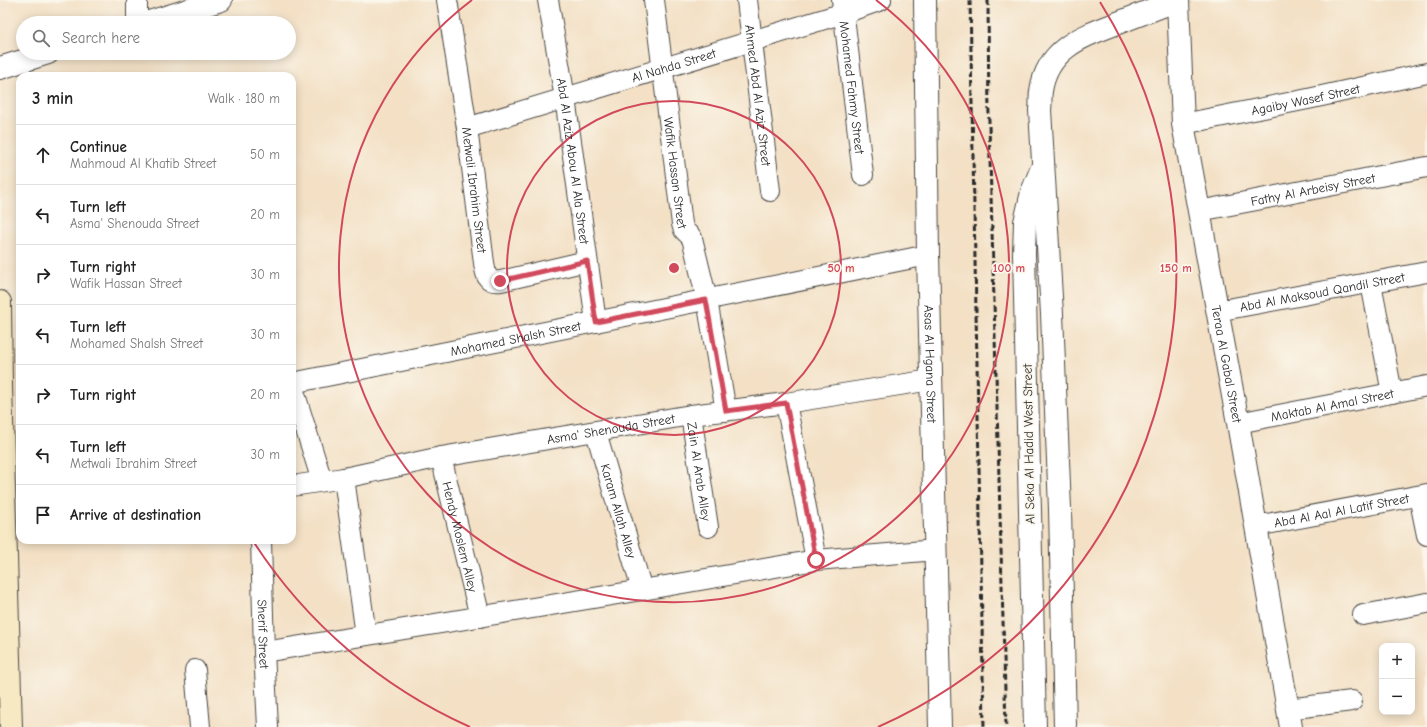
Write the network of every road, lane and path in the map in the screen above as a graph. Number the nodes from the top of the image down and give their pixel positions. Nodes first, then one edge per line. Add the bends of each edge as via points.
1 (137, 0) edge
2 (221, 0) edge
3 (447, 0) edge
4 (548, 0) edge
5 (654, 0) edge
6 (747, 0) edge
7 (881, 0) edge
8 (925, 0) edge
9 (1178, 0) edge
10 (843, 7) edge
11 (138, 16) edge
12 (169, 16) edge
13 (752, 41) junction
14 (26, 60) edge
15 (0, 68) edge
16 (662, 69) junction
17 (1427, 73) edge
18 (565, 98) junction
19 (1183, 124) junction
20 (467, 128) junction
21 (1044, 163) junction
22 (1427, 167) edge
23 (864, 175) dead end
24 (770, 191) dead end
25 (1199, 211) junction
26 (928, 255) junction
27 (587, 261) junction
28 (1427, 272) edge
29 (1371, 283) junction
30 (706, 300) junction
31 (0, 302) edge
32 (1217, 311) junction
33 (596, 322) junction
34 (931, 380) junction
35 (296, 383) edge
36 (0, 386) edge
37 (1427, 386) edge
38 (1392, 393) junction
39 (296, 397) edge
40 (786, 403) junction
41 (726, 411) junction
42 (691, 415) junction
43 (1238, 423) junction
44 (596, 432) junction
45 (441, 457) junction
46 (344, 478) junction
47 (322, 481) junction
48 (296, 485) edge
49 (1423, 495) edge
50 (1256, 526) junction
51 (708, 527) dead end
52 (1427, 535) edge
53 (261, 544) edge
54 (936, 550) junction
55 (816, 560) junction
56 (642, 590) junction
57 (1427, 603) edge
58 (1363, 615) dead end
59 (480, 616) junction
60 (366, 635) junction
61 (264, 652) junction
62 (195, 670) dead end
63 (1352, 700) dead end
64 (1289, 718) edge
65 (11, 727) edge
66 (200, 727) edge
67 (268, 727) edge
68 (940, 727) edge
69 (1035, 727) edge
70 (1064, 727) edge

1 - 11 street
2 - 12 street
3 - 20 street, Metwali Ibrahim Street
4 - 18 street, Abd Al Aziz Abou Al Ala Street
5 - 16 street, Wafik Hassan Street
6 - 13 street, Ahmed Abd Al Aziz Street
7 - 10 street, Al Nahda Street
8 - 26 street, Asas Al Hgana Street
9 - 19 street, Teraa Al Gabal Street
9 - 21 street, Al Seka Al Hadid West Street via 1083,36 1055,58 1046,74 1041,91
10 - 13 street, Al Nahda Street
10 - 23 street, Mohamed Fahmy Street
13 - 16 street, Al Nahda Street
13 - 24 street, Ahmed Abd Al Aziz Street
14 - 15 street
16 - 18 street, Al Nahda Street
16 - 30 street, Wafik Hassan Street via 682,224 692,238
17 - 19 street, Agaiby Wasef Street via 1308,100
18 - 20 street, Al Nahda Street
18 - 27 street, Abd Al Aziz Abou Al Ala Street
19 - 25 street, Teraa Al Gabal Street
20 - 27 street, Metwali Ibrahim Street via 484,263 489,280 500,281
21 - 69 street, Al Seka Al Hadid West Street via 1032,192 1025,222 1024,254
21 - 70 street, Al Seka Al Hadid West Street via 1060,509
22 - 25 street, Fathy Al Arbeisy Street
25 - 32 street, Teraa Al Gabal Street
26 - 30 street, Mohamed Shalsh Street
26 - 34 street, Asas Al Hgana Street
27 - 33 street, Abd Al Aziz Abou Al Ala Street
28 - 29 street, Abd Al Maksoud Qandil Street
29 - 32 street, Abd Al Maksoud Qandil Street
29 - 38 street
30 - 33 street, Mohamed Shalsh Street
30 - 41 street, Wafik Hassan Street
31 - 36 main road
32 - 43 street, Teraa Al Gabal Street
33 - 35 street, Mohamed Shalsh Street
34 - 40 street, Asma' Shenouda Street
34 - 54 street, Asas Al Hgana Street
36 - 65 main road
37 - 38 street, Maktab Al Amal Street
38 - 43 street, Maktab Al Amal Street
39 - 47 street
40 - 41 street, Asma' Shenouda Street
40 - 55 street
41 - 42 street, Asma' Shenouda Street
42 - 44 street, Asma' Shenouda Street
42 - 51 street, Zain Al Arab Alley
43 - 50 street, Teraa Al Gabal Street
44 - 45 street, Asma' Shenouda Street
44 - 56 street, Karam Allah Alley
45 - 46 street, Asma' Shenouda Street
45 - 59 street, Hendy Moslem Alley
46 - 47 street, Asma' Shenouda Street
46 - 60 street
47 - 48 street, Asma' Shenouda Street
49 - 50 street, Abd Al Aal Al Latif Street
49 - 52 street
50 - 64 street, Teraa Al Gabal Street
53 - 61 street, Sherif Street
54 - 55 street
54 - 68 street, Asas Al Hgana Street
55 - 56 street
56 - 59 street
57 - 58 street
59 - 60 street
60 - 61 street
61 - 67 street, Sherif Street
62 - 66 street
63 - 64 street

